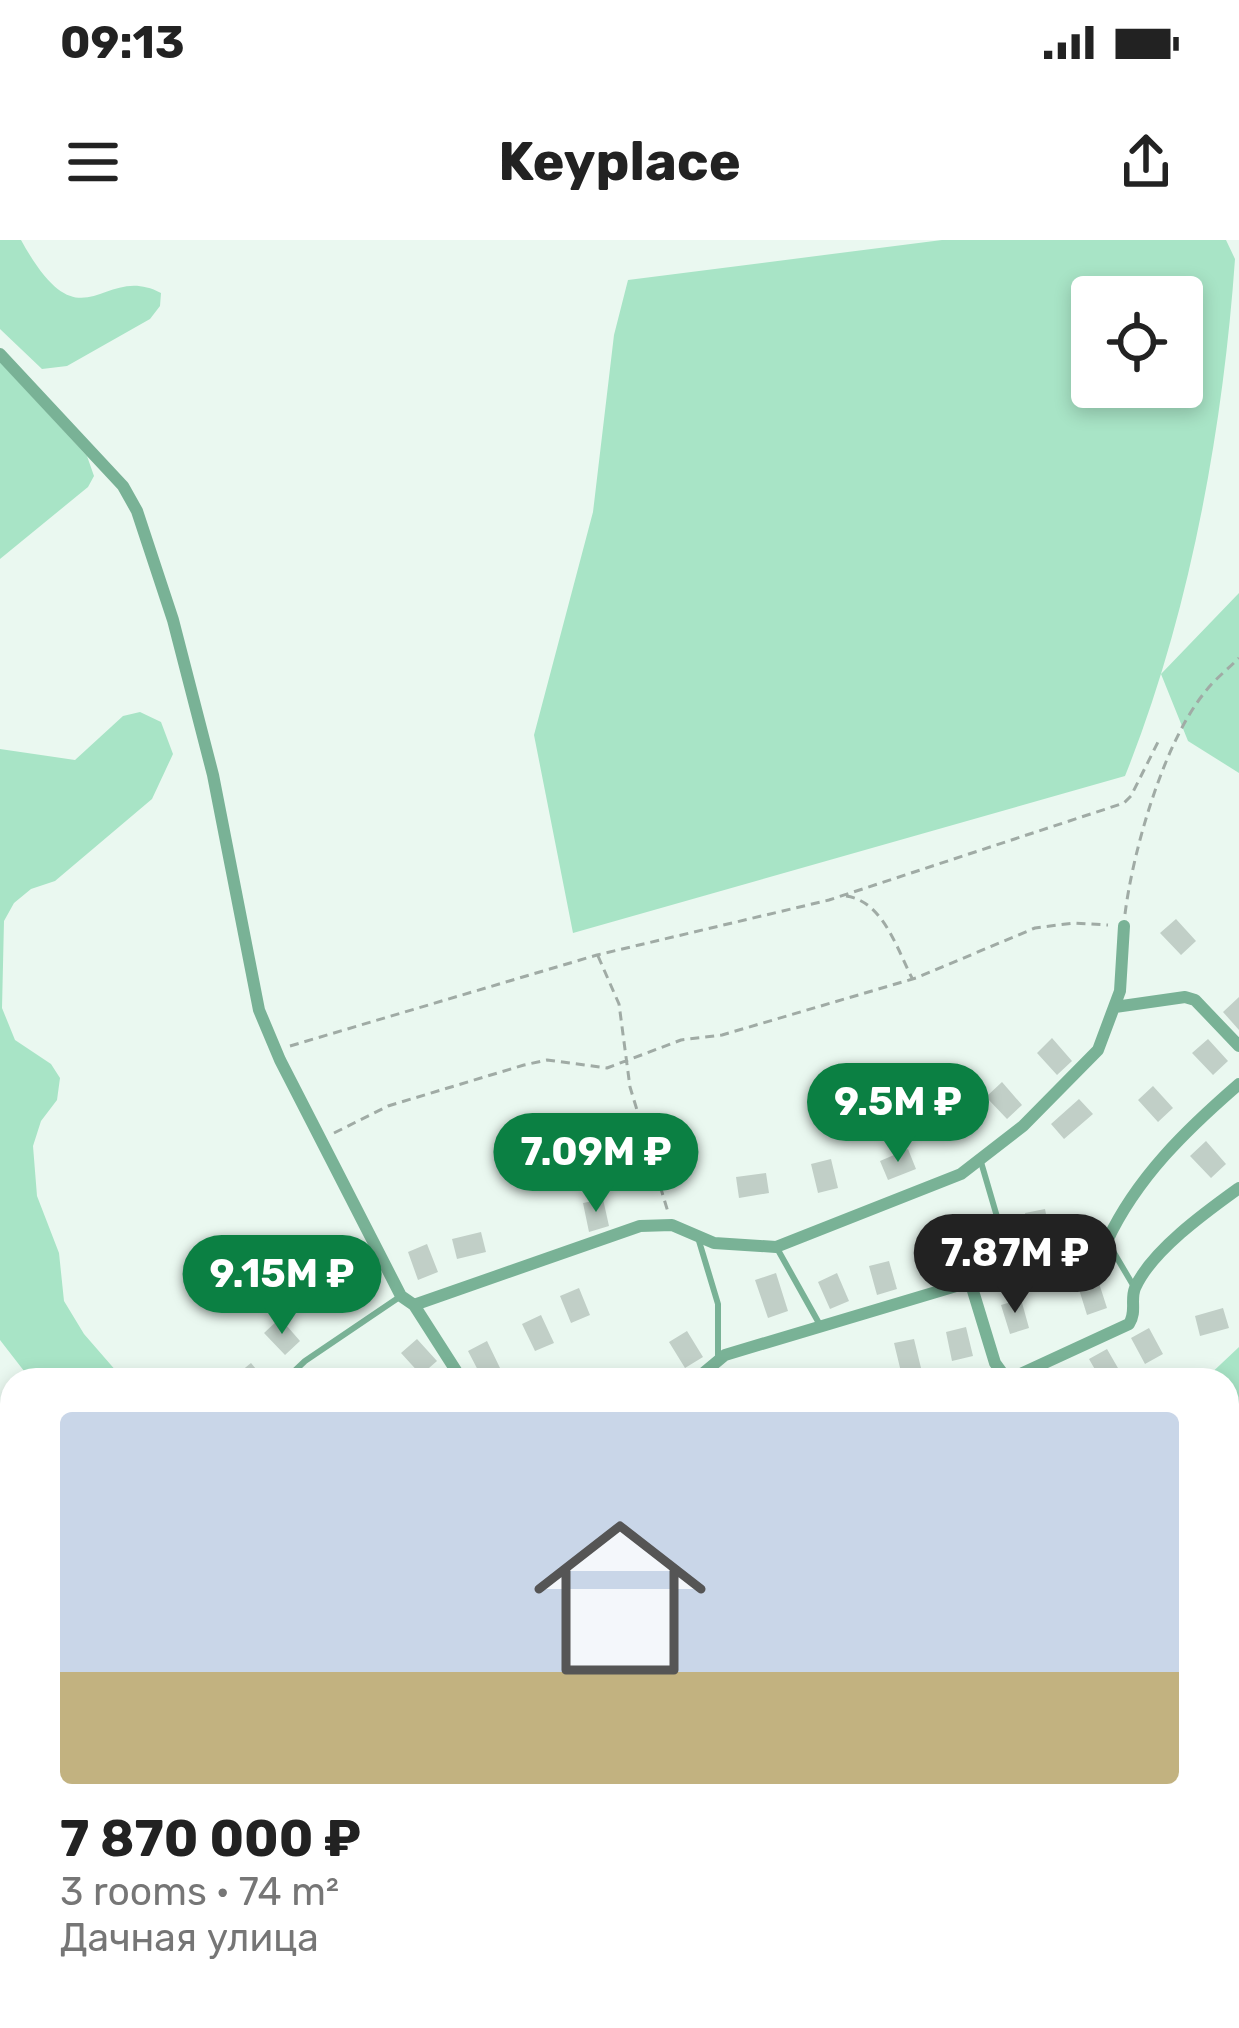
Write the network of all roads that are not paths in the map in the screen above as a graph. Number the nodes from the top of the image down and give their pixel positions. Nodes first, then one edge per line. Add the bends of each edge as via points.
1 (0, 354) edge
2 (1124, 926) road end
3 (1115, 1007) junction
4 (1239, 1046) edge
5 (1239, 1084) edge
6 (980, 1158) junction
7 (1239, 1188) edge
8 (698, 1237) junction
9 (1107, 1241) junction
10 (776, 1247) junction
11 (1012, 1268) junction
12 (970, 1281) junction
13 (1135, 1288) junction
14 (400, 1296) junction
15 (414, 1305) junction
16 (820, 1325) junction
17 (718, 1359) junction
18 (301, 1368) edge
19 (454, 1368) edge
20 (708, 1368) edge
21 (999, 1368) edge
22 (1034, 1368) edge

1 - 14 street via 137,511 213,775 251,985
2 - 3 street
3 - 4 street via 1186,997
3 - 6 street via 1098,1050
5 - 9 street via 1174,1143
6 - 10 street via 945,1183
6 - 11 lane
7 - 13 street via 1176,1236
8 - 10 street
8 - 15 street via 659,1223 620,1231
8 - 17 lane via 718,1304
9 - 11 street
9 - 13 lane
10 - 16 lane
11 - 12 street
12 - 16 street
12 - 21 street
13 - 22 street via 1134,1318 1124,1328
14 - 15 street
14 - 18 lane
15 - 19 street
16 - 17 street
17 - 20 street

